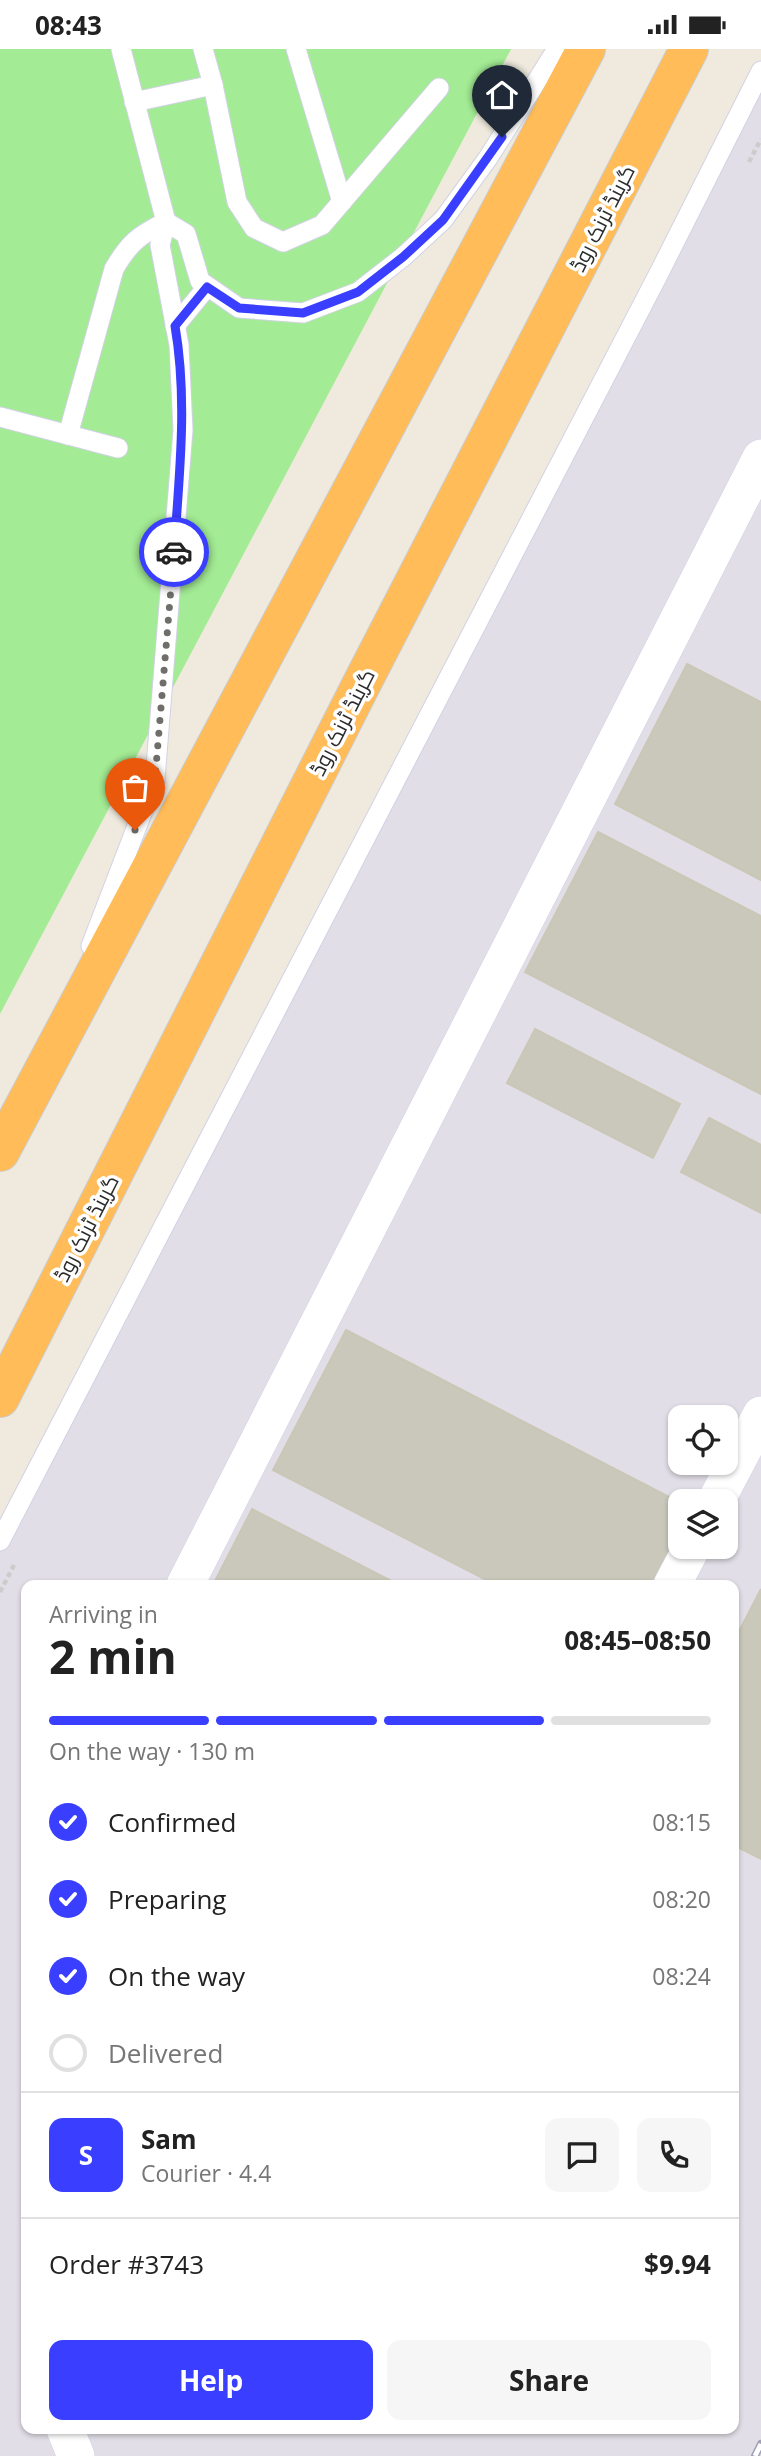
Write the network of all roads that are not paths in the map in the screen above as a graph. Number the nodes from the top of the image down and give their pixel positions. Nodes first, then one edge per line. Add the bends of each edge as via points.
1 (121, 49) edge
2 (204, 49) edge
3 (296, 49) edge
4 (557, 49) edge
5 (586, 49) edge
6 (690, 49) edge
7 (761, 71) edge
8 (213, 85) junction
9 (439, 88) dead end
10 (134, 102) junction
11 (342, 202) junction
12 (166, 222) junction
13 (207, 287) junction
14 (175, 326) junction
15 (0, 417) edge
16 (68, 435) junction
17 (118, 448) dead end
18 (761, 458) edge
19 (47, 1061) junction
20 (0, 1152) edge
21 (0, 1398) edge
22 (761, 1415) edge
23 (722, 1489) edge
24 (0, 1541) edge
25 (686, 1559) edge
26 (188, 1580) edge
27 (675, 1580) edge
28 (67, 2434) edge
29 (76, 2456) edge

1 - 10 lane
2 - 8 lane
3 - 11 lane
4 - 13 lane via 488,159 443,220 358,292 303,313 239,308
5 - 19 highway
6 - 21 highway, گرینڈ ٹرنک روڈ
7 - 24 lane
8 - 10 lane
8 - 11 lane via 237,202 254,228 283,241 322,225
9 - 11 lane
10 - 12 lane
12 - 13 lane via 186,234 200,281
12 - 14 lane via 160,245
12 - 16 lane via 127,246 114,269
13 - 14 lane
14 - 19 lane via 183,430 155,779
15 - 16 lane
16 - 17 lane
18 - 26 street
19 - 20 highway
22 - 23 street
25 - 27 street
28 - 29 street

